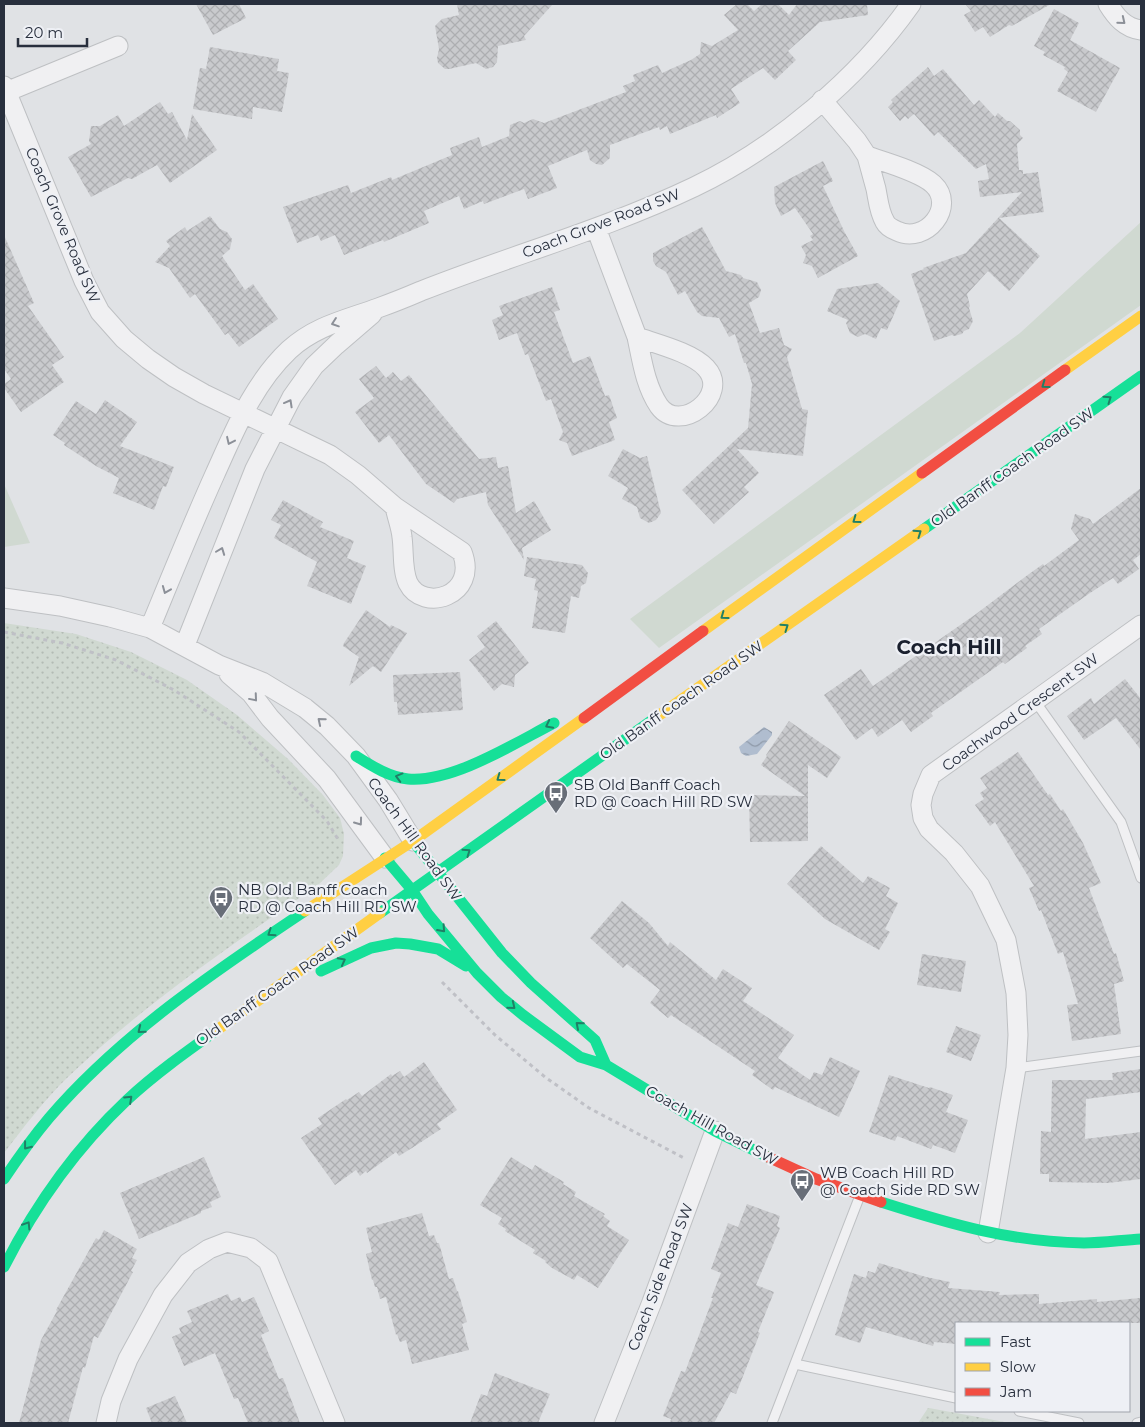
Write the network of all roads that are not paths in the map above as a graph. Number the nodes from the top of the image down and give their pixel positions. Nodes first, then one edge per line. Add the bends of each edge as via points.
1 (911, 4) edge
2 (1108, 4) edge
3 (1141, 30) edge
4 (118, 46) dead end
5 (5, 89) edge
6 (822, 100) junction
7 (867, 156) junction
8 (596, 228) junction
9 (381, 307) junction
10 (1141, 316) edge
11 (637, 337) junction
12 (1141, 376) edge
13 (244, 412) junction
14 (275, 428) junction
15 (395, 507) junction
16 (4, 598) edge
17 (1141, 625) edge
18 (150, 628) junction
19 (185, 645) junction
20 (219, 665) junction
21 (624, 687) junction
22 (1035, 701) junction
23 (356, 756) junction
24 (413, 841) junction
25 (385, 858) junction
26 (438, 872) junction
27 (1141, 878) edge
28 (412, 890) junction
29 (477, 972) junction
30 (237, 1016) junction
31 (1141, 1051) edge
32 (606, 1065) junction
33 (1016, 1068) junction
34 (715, 1131) junction
35 (4, 1179) edge
36 (860, 1195) junction
37 (988, 1233) junction
38 (1141, 1240) edge
39 (4, 1267) edge
40 (795, 1364) junction
41 (955, 1398) edge
42 (1024, 1412) edge
43 (1141, 1422) edge
44 (106, 1423) edge
45 (335, 1423) edge
46 (604, 1423) edge
47 (772, 1423) edge
48 (1079, 1423) edge
49 (1137, 1423) edge

1 - 6 street, Coach Grove Road SW via 863,63
2 -> 3 street via 1115,16 1127,26
4 - 5 street
5 - 13 street, Coach Grove Road SW via 84,281 100,312 124,339 174,377
6 - 7 street
6 - 8 street, Coach Grove Road SW via 784,133 742,160 695,186
7 - 7 street via 886,223 902,234 929,228 939,214 937,188 918,175
8 - 9 street, Coach Grove Road SW
8 - 11 street
9 -> 13 street, Coach Grove Road SW via 319,328 290,349 263,378
14 -> 9 street, Coach Grove Road SW via 314,366
10 -> 21 main road
11 - 11 street via 649,389 660,407 677,416 696,412 703,406 712,389 708,370 689,356
26 -> 12 main road, Old Banff Coach Road SW
13 - 14 street, Coach Grove Road SW
13 -> 18 street, Coach Grove Road SW
14 - 15 street via 330,455
19 -> 14 street, Coach Grove Road SW via 245,493
15 - 15 street via 408,583 428,598 451,593 464,579 466,570 462,552
16 - 18 street, Coach Hill Road SW via 60,606
17 - 22 street, Coachwood Crescent SW
18 - 19 street, Coach Hill Road SW
19 - 20 street, Coach Hill Road SW
23 -> 20 street, Coach Hill Road SW via 305,708 262,682
20 -> 25 street, Coach Hill Road SW via 251,694 328,778
21 -> 23 main road via 460,770 433,778 410,780 384,773
21 -> 24 main road
22 - 27 lane via 1121,822
22 - 33 street, Coachwood Crescent SW via 931,775 922,794 924,818 929,829 954,853 980,886 1006,940 1016,994
23 - 24 street, Coach Hill Road SW
24 - 25 main road
24 - 26 main road, Coach Hill Road SW
25 - 28 main road, Coach Hill Road SW
25 -> 35 main road via 194,988 122,1046 57,1109
26 - 28 main road, Old Banff Coach Road SW
32 -> 26 main road, Coach Hill Road SW via 595,1040 531,984 502,953
28 -> 29 main road, Coach Hill Road SW
28 - 30 main road, Old Banff Coach Road SW
30 -> 29 main road via 379,944 415,944 441,950
29 -> 32 main road, Coach Hill Road SW via 501,996 566,1048 580,1057
39 -> 30 main road, Old Banff Coach Road SW via 46,1196 84,1145 127,1100 167,1066
31 - 33 lane
32 - 34 main road, Coach Hill Road SW
33 - 37 street, Coachwood Crescent SW
34 - 36 main road, Coach Hill Road SW via 816,1179
34 - 46 street, Coach Side Road SW
36 - 37 main road, Coach Hill Road SW
36 - 40 lane
37 - 38 main road, Coach Hill Road SW via 1085,1243
40 - 41 lane
40 - 47 lane
42 - 48 lane
43 - 49 lane
44 - 45 street via 128,1359 163,1295 188,1262 227,1242 251,1248 268,1261

